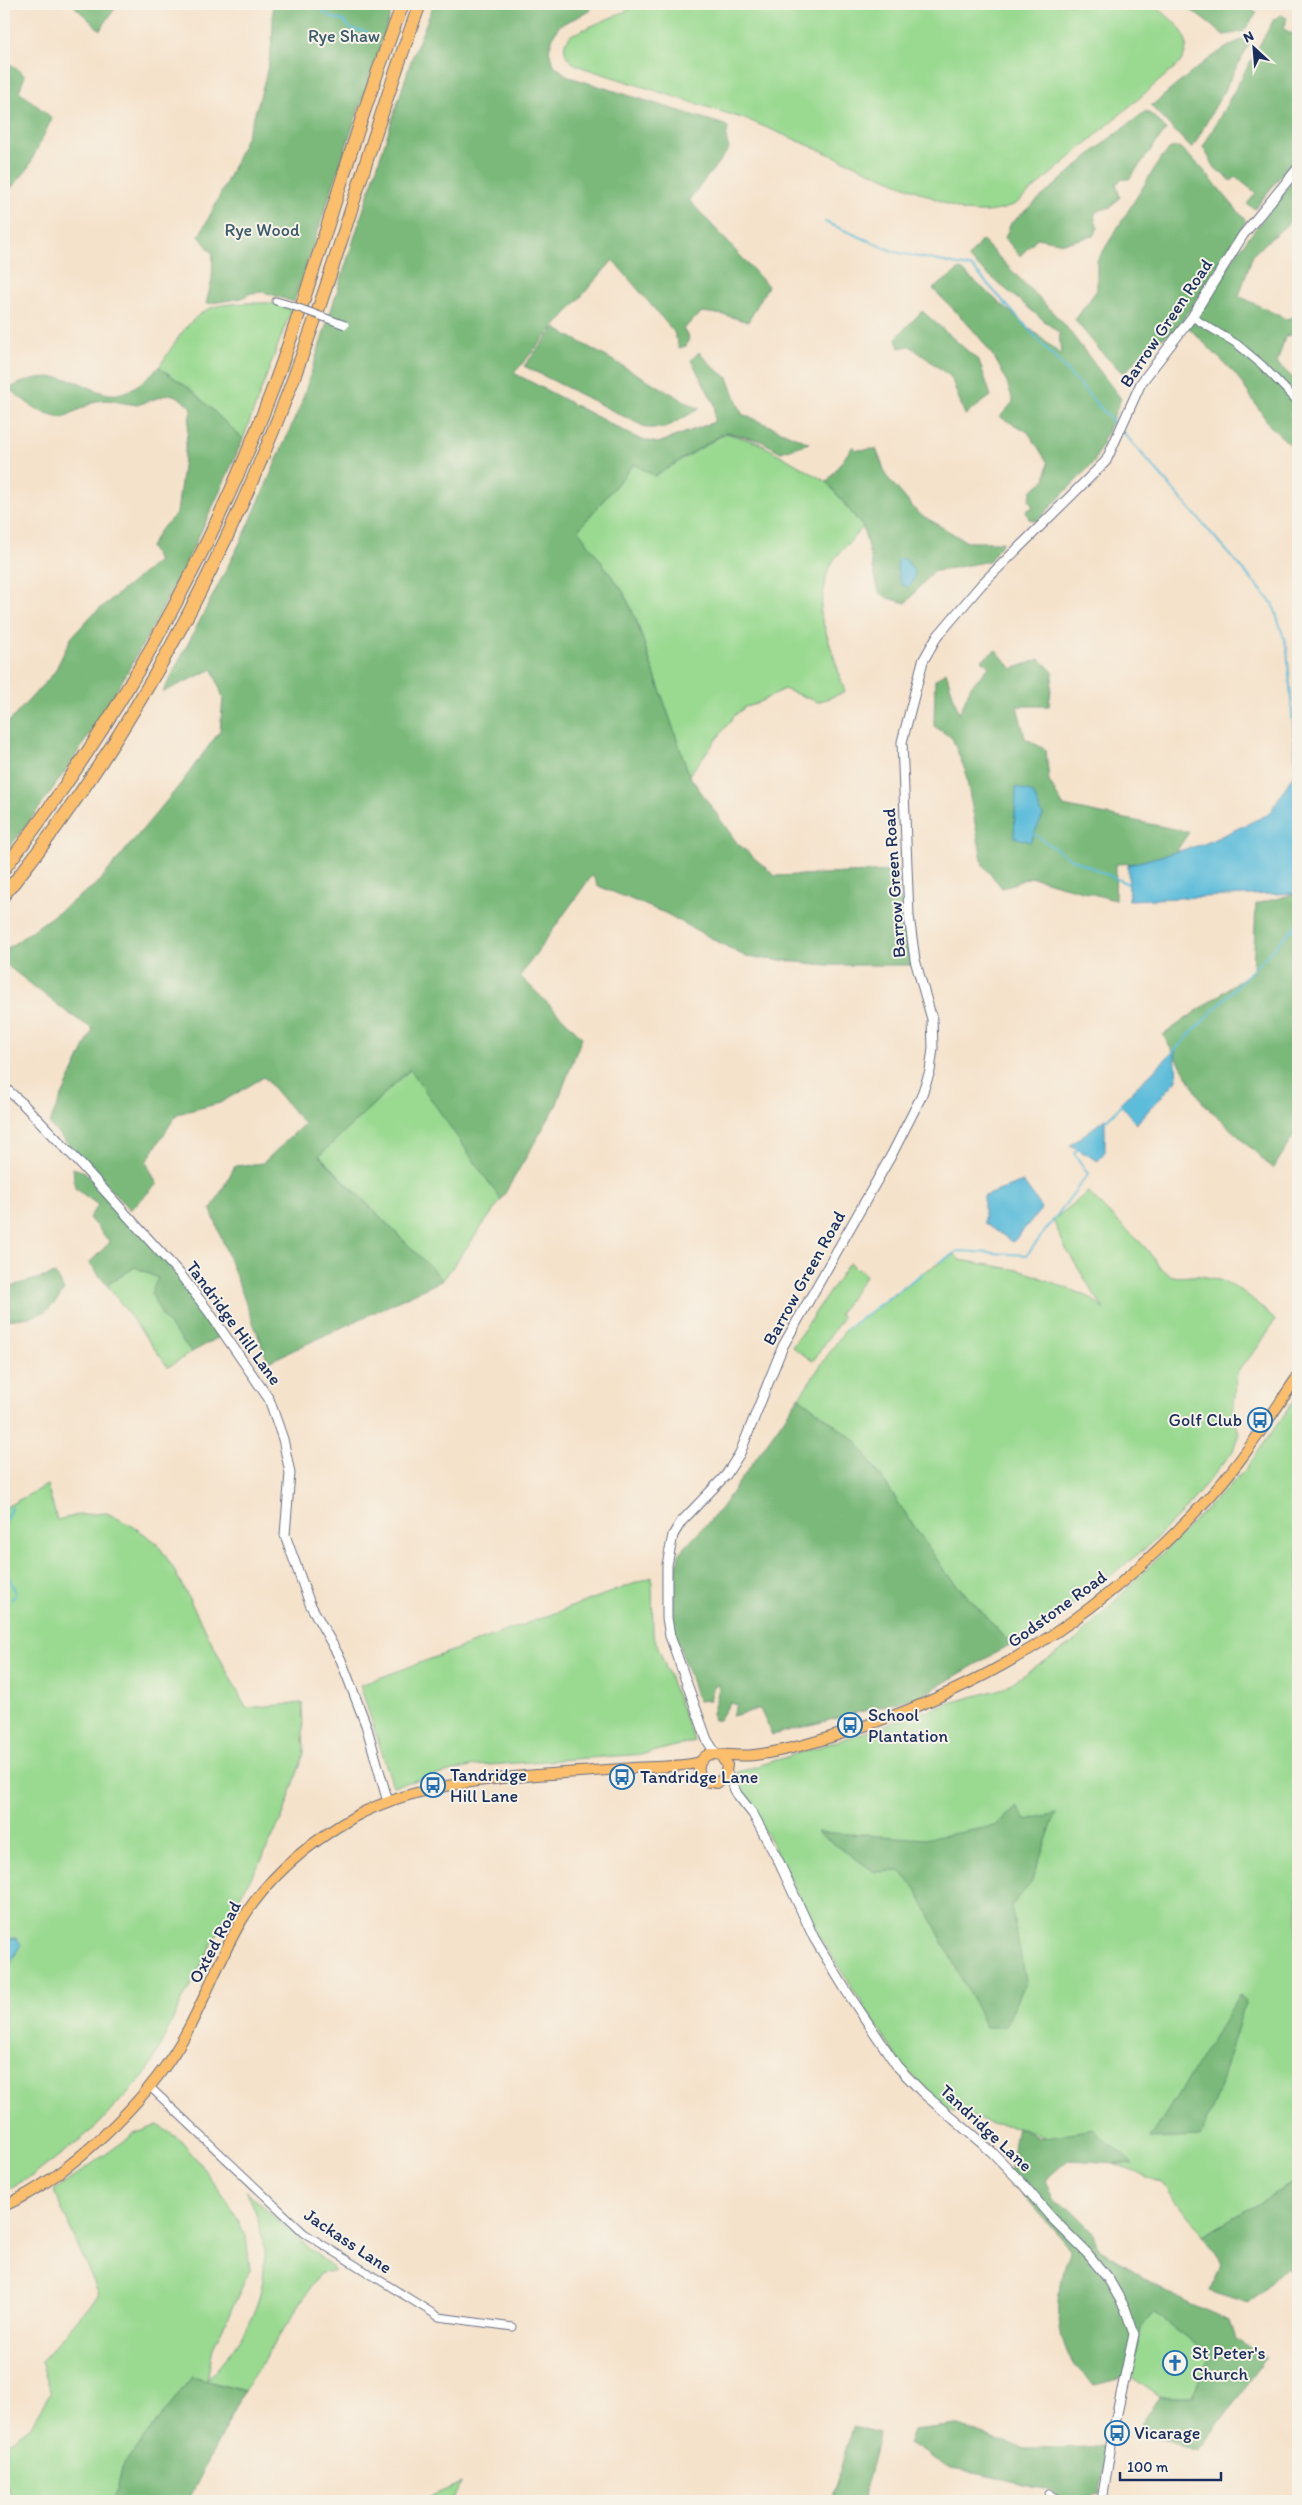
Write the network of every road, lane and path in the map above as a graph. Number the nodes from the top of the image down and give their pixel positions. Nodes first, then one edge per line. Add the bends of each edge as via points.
1 (403, 4) edge
2 (420, 4) edge
3 (1298, 168) edge
4 (276, 301) dead end
5 (1192, 317) junction
6 (345, 325) dead end
7 (1298, 402) edge
8 (4, 869) edge
9 (4, 895) edge
10 (4, 1087) edge
11 (1298, 1376) edge
12 (707, 1740) junction
13 (718, 1755) junction
14 (755, 1755) junction
15 (702, 1760) junction
16 (661, 1767) junction
17 (727, 1772) junction
18 (701, 1778) junction
19 (717, 1783) junction
20 (736, 1794) junction
21 (388, 1802) junction
22 (150, 2087) junction
23 (4, 2206) edge
24 (513, 2327) dead end
25 (1049, 2492) dead end
26 (1061, 2501) edge
27 (1102, 2501) edge

1 - 8 highway via 359,124 282,362 227,499 162,630 125,692 61,791
2 - 9 highway via 387,95 306,347 226,541 131,715 72,804
3 - 5 street, Barrow Green Road via 1243,235
4 - 6 street, bridge
5 - 7 street via 1237,344
5 - 12 street, Barrow Green Road via 1141,383 1106,461 981,585 936,638 923,661 902,742 909,916 915,960 932,1019 934,1048 930,1071 892,1154 783,1346 740,1453 726,1475 681,1522 669,1547 667,1618 670,1636
10 - 21 street, Tandridge Hill Lane via 76,1159 180,1274 269,1399 283,1439 290,1473 285,1535 310,1604 341,1660 366,1725
11 - 14 main road, Godstone Road via 1242,1458 1208,1498 1110,1593 1050,1638 979,1679 925,1704 845,1733
12 - 13 street, Barrow Green Road
12 - 15 street, Barrow Green Road
13 - 14 main road, Godstone Road
13 - 15 main road
13 - 17 main road via 728,1765
14 - 17 main road, Godstone Road
15 - 16 main road, Oxted Road
15 - 18 main road
16 - 18 main road, Oxted Road
16 - 21 main road, Oxted Road via 461,1784
17 - 19 main road
17 - 20 street, Tandridge Lane
18 - 19 main road
19 - 20 street, Tandridge Lane
20 - 27 street, Tandridge Lane via 753,1814 769,1842 819,1945 897,2066 1022,2183 1088,2254 1125,2308 1134,2334
21 - 22 main road, Oxted Road via 356,1816 301,1852 260,1894 242,1919 183,2040
22 - 23 main road, Oxted Road via 75,2159 33,2191
22 - 24 street, Jackass Lane via 304,2233 439,2317
25 - 26 street

